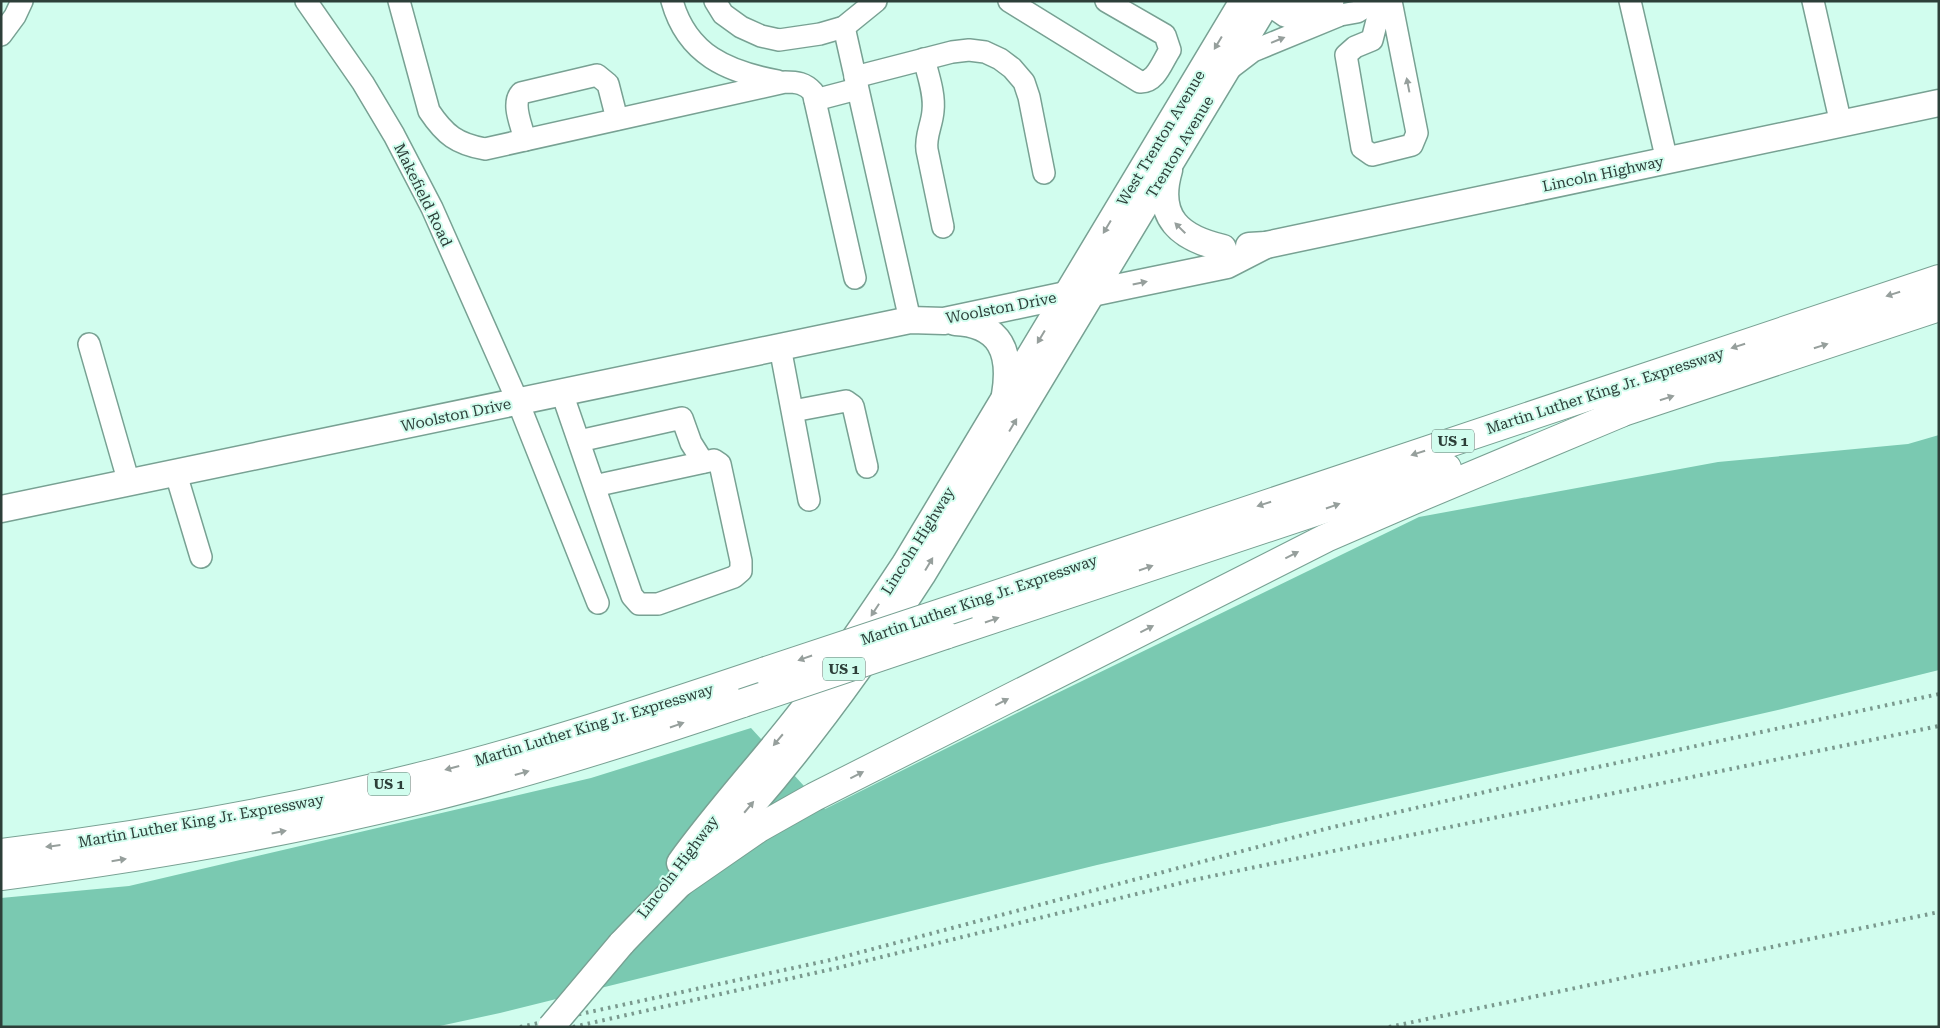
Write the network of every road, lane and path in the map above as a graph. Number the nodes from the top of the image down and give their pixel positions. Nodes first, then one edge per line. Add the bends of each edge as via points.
1 (22, 1) edge
2 (306, 1) edge
3 (400, 1) edge
4 (672, 1) edge
5 (715, 1) edge
6 (876, 1) edge
7 (1008, 1) edge
8 (1106, 1) edge
9 (1375, 1) edge
10 (1382, 1) edge
11 (1391, 1) edge
12 (1630, 1) edge
13 (1813, 1) edge
14 (1266, 2) edge
15 (1335, 9) edge
16 (844, 26) junction
17 (1, 35) edge
18 (924, 59) junction
19 (1223, 76) junction
20 (785, 82) junction
21 (856, 83) junction
22 (815, 100) junction
23 (1939, 103) edge
24 (617, 119) junction
25 (1842, 124) junction
26 (525, 140) junction
27 (1667, 161) junction
28 (1171, 162) junction
29 (1044, 173) dead end
30 (943, 227) dead end
31 (1266, 245) junction
32 (1223, 248) junction
33 (855, 278) dead end
34 (1939, 279) edge
35 (1085, 284) junction
36 (1939, 307) edge
37 (910, 320) junction
38 (944, 321) junction
39 (89, 344) dead end
40 (780, 347) junction
41 (562, 393) junction
42 (1005, 398) junction
43 (518, 402) junction
44 (793, 411) junction
45 (1621, 413) junction
46 (579, 441) junction
47 (703, 462) junction
48 (867, 467) dead end
49 (176, 474) junction
50 (129, 483) junction
51 (594, 486) junction
52 (809, 500) dead end
53 (1, 509) edge
54 (201, 556) dead end
55 (598, 603) dead end
56 (1, 853) edge
57 (1, 876) edge
58 (681, 882) junction
59 (621, 944) junction
60 (551, 1027) edge

1 - 17 street
2 - 43 street, Makefield Road via 363,83 394,135 432,208
3 - 26 street via 429,111 438,124 468,146 485,148
4 - 20 street via 681,26 707,54 724,66
5 - 16 street via 723,14 741,27 780,40 820,34
6 - 16 street
7 - 8 street via 1140,82 1152,79 1170,50 1165,35
9 - 15 street via 1357,12
10 -> 11 street via 1372,40 1346,55 1362,148 1372,156 1412,145 1417,133
12 - 27 street
13 - 25 street
14 - 15 street via 1296,20 1319,20
14 - 19 main road, Trenton Avenue
14 -> 35 main road, West Trenton Avenue
19 -> 15 street via 1241,58
16 - 21 street
18 - 21 street
18 - 29 street via 969,50 1000,58 1012,68 1024,82 1029,97
18 - 30 street via 933,100 927,150
19 - 28 main road, Trenton Avenue
20 - 22 street via 798,82 808,87
20 - 24 street
21 - 22 street
21 - 37 street
22 - 33 street
23 - 25 main road, Lincoln Highway
24 - 26 street
24 - 26 street via 608,84 597,75 521,93 516,104
25 - 27 main road, Lincoln Highway
27 - 31 main road, Lincoln Highway
32 -> 28 main road via 1191,238 1178,229 1171,218 1165,192
28 - 35 main road, Trenton Avenue
31 - 32 main road, Lincoln Highway
35 -> 31 main road, Lincoln Highway via 1227,264
32 - 35 main road, Lincoln Highway
34 -> 56 highway, Martin Luther King Jr. Expressway / US 1, bridge via 621,720 346,794 205,823
35 - 37 main road, Woolston Drive via 940,304
35 - 38 main road, Woolston Drive
35 -> 42 main road, Lincoln Highway
58 -> 35 main road, Lincoln Highway via 787,762 855,675 922,575
45 -> 36 highway, Martin Luther King Jr. Expressway / US 1
37 - 38 main road, Woolston Drive
37 - 40 main road, Woolston Drive
38 - 42 main road via 979,325 990,331 999,342 1008,367
39 - 50 street
40 - 41 main road, Woolston Drive
40 - 44 street
41 - 43 main road, Woolston Drive
41 - 46 street
42 -> 59 main road, Lincoln Highway via 905,564 844,655 802,712 706,827
43 - 49 main road, Woolston Drive
43 - 55 street, Makefield Road
44 - 48 street via 846,400 853,406
44 - 52 street
57 -> 45 highway, Martin Luther King Jr. Expressway / US 1, bridge via 209,845 368,812 562,762
58 -> 45 highway via 760,828 814,797 1326,538
46 - 47 street via 682,418 691,443
46 - 51 street
47 - 51 street
47 - 51 street via 714,460 720,464 741,571 734,577 658,604 639,604 632,596
49 - 50 main road, Woolston Drive
49 - 54 street
50 - 53 main road, Woolston Drive
58 - 59 main road, Lincoln Highway
59 - 60 main road, Lincoln Highway, bridge

